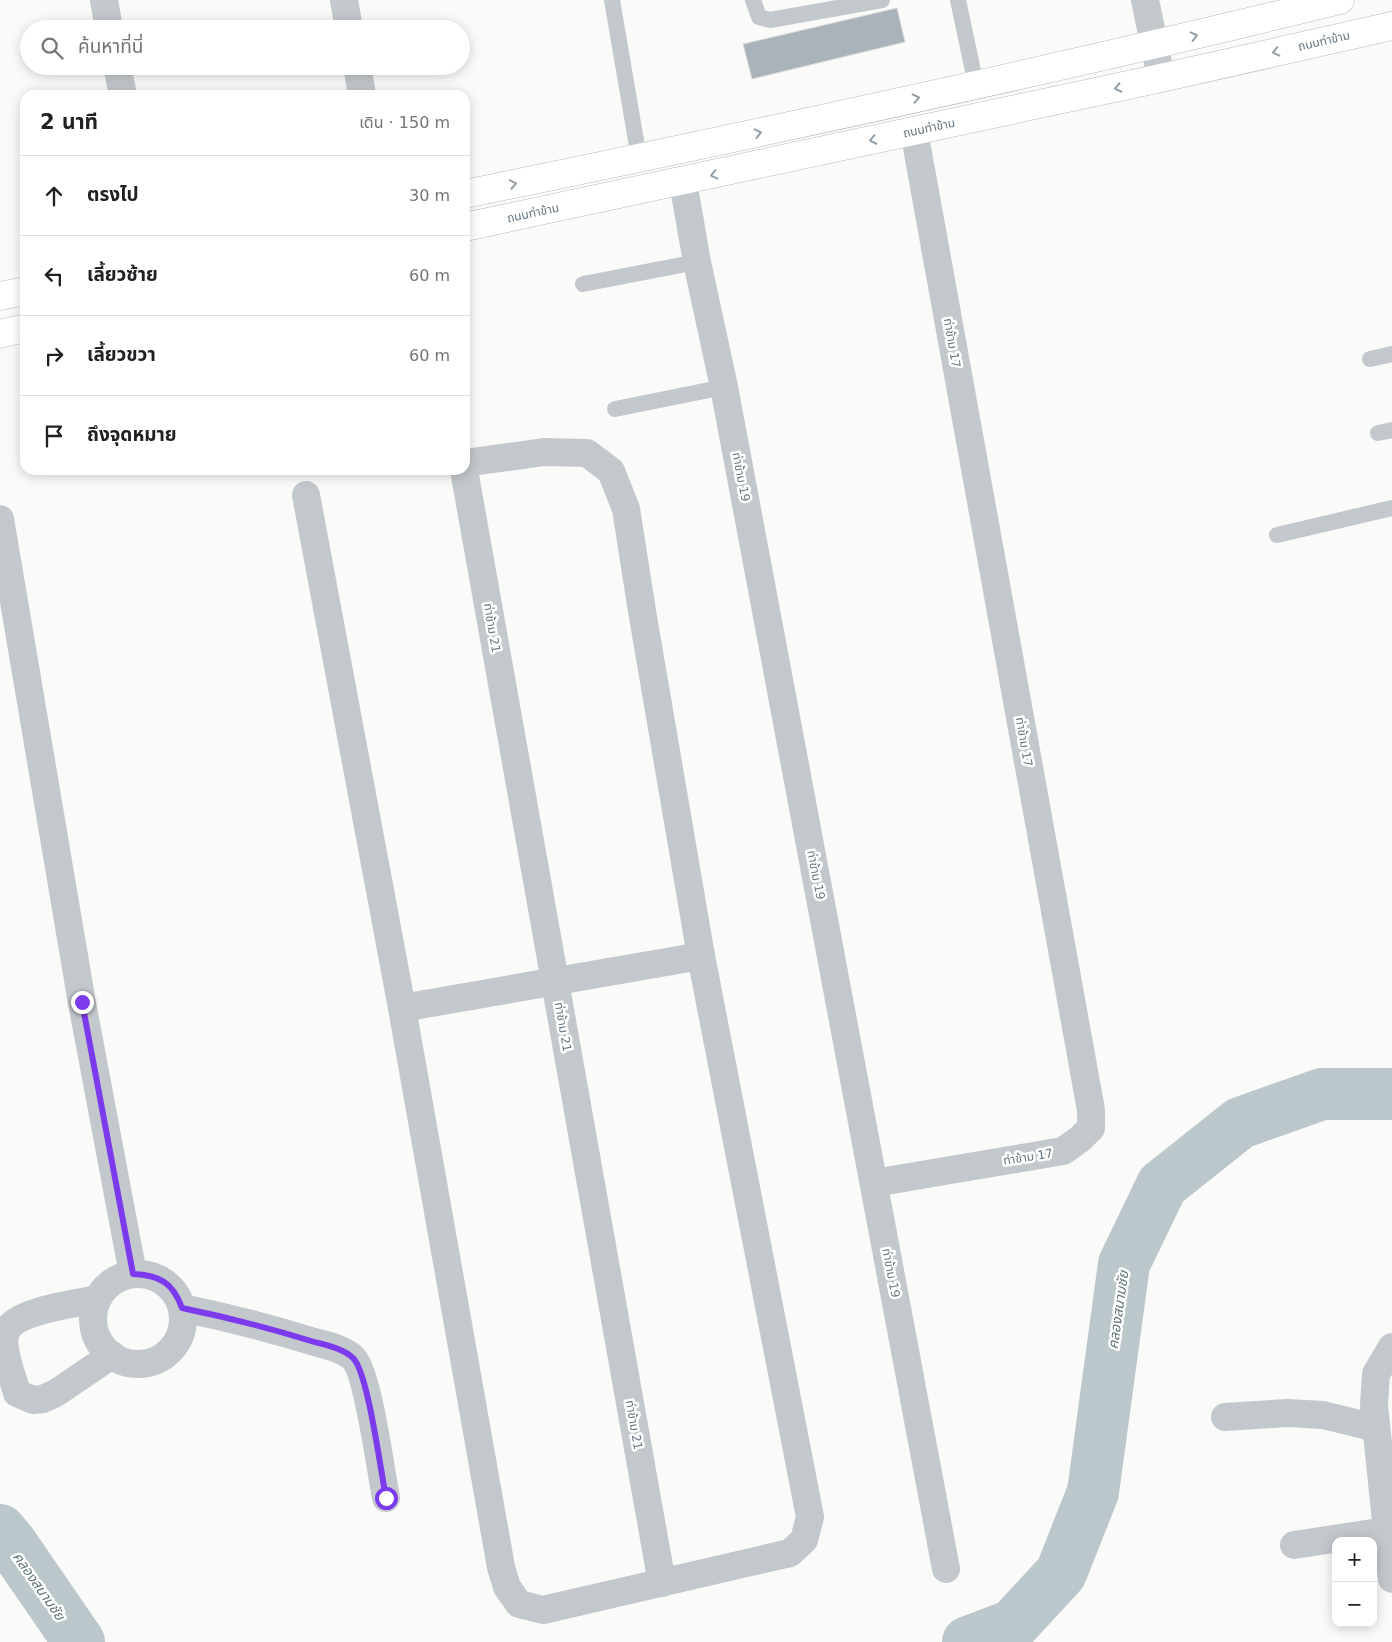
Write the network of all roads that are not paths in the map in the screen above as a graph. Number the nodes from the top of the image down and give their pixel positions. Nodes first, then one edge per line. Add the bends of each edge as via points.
1 (104, 0) edge
2 (344, 0) edge
3 (612, 0) edge
4 (753, 0) edge
5 (882, 0) edge
6 (958, 0) edge
7 (1145, 0) edge
8 (1340, 0) edge
9 (108, 20) edge
10 (347, 20) edge
11 (1392, 26) edge
12 (1154, 45) junction
13 (119, 75) edge
14 (359, 75) edge
15 (1161, 78) junction
16 (976, 85) junction
17 (122, 90) edge
18 (361, 90) edge
19 (914, 131) junction
20 (639, 158) junction
21 (683, 182) junction
22 (470, 193) edge
23 (470, 226) edge
24 (697, 262) junction
25 (583, 284) dead end
26 (20, 292) edge
27 (0, 296) edge
28 (20, 329) edge
29 (0, 334) edge
30 (1392, 354) edge
31 (1370, 358) dead end
32 (724, 387) junction
33 (615, 409) dead end
34 (470, 462) edge
35 (465, 475) edge
36 (306, 495) dead end
37 (1392, 508) edge
38 (0, 519) edge
39 (1277, 535) dead end
40 (701, 956) junction
41 (554, 980) junction
42 (402, 1008) junction
43 (874, 1183) junction
44 (133, 1274) junction
45 (98, 1298) junction
46 (182, 1308) junction
47 (1392, 1347) edge
48 (112, 1355) junction
49 (1225, 1417) dead end
50 (1376, 1428) junction
51 (1387, 1486) edge
52 (386, 1498) dead end
53 (1386, 1531) junction
54 (1294, 1545) dead end
55 (946, 1569) dead end
56 (1392, 1579) edge
57 (662, 1583) junction

1 - 9 street
2 - 10 street
3 - 20 lane
4 - 5 lane via 759,18 770,20
6 - 16 lane
7 - 12 street
12 -> 8 street
11 -> 15 street, ถนนท่าข้าม
12 - 15 street
12 - 16 street
13 - 17 street
14 - 18 street
15 -> 19 street, ถนนท่าข้าม
20 -> 16 street
19 -> 21 street, ถนนท่าข้าม
19 - 43 street, ท่าข้าม 17 via 1091,1110 1091,1128 1063,1151
22 -> 20 street
21 - 23 street, ถนนท่าข้าม
21 - 24 street, ท่าข้าม 19
24 - 25 lane
24 - 32 street, ท่าข้าม 19
26 - 27 street
28 - 29 street
30 - 31 lane
32 - 33 lane
32 - 43 street, ท่าข้าม 19
34 - 40 street via 544,452 587,453 611,471 626,509
35 - 41 street, ท่าข้าม 21
36 - 42 street
37 - 39 lane
38 - 44 street via 80,993
40 - 41 street
40 - 57 street via 810,1517 804,1540 790,1553
41 - 42 street
41 - 57 street, ท่าข้าม 21
42 - 57 street via 507,1587 519,1604 543,1610
43 - 55 street, ท่าข้าม 19
44 - 45 street via 112,1282
44 - 46 street via 159,1278 178,1296
45 - 48 street via 94,1310 97,1336
45 - 48 street via 21,1318 10,1325 6,1334 6,1352 17,1393 33,1400 43,1399
46 - 48 street via 184,1324 170,1352 141,1364 126,1362
46 - 52 street via 277,1330 342,1350 354,1359 362,1374 369,1404
47 - 50 street via 1376,1374
49 - 50 street via 1296,1413
50 - 51 street
51 - 53 street
53 - 54 street
53 - 56 street

